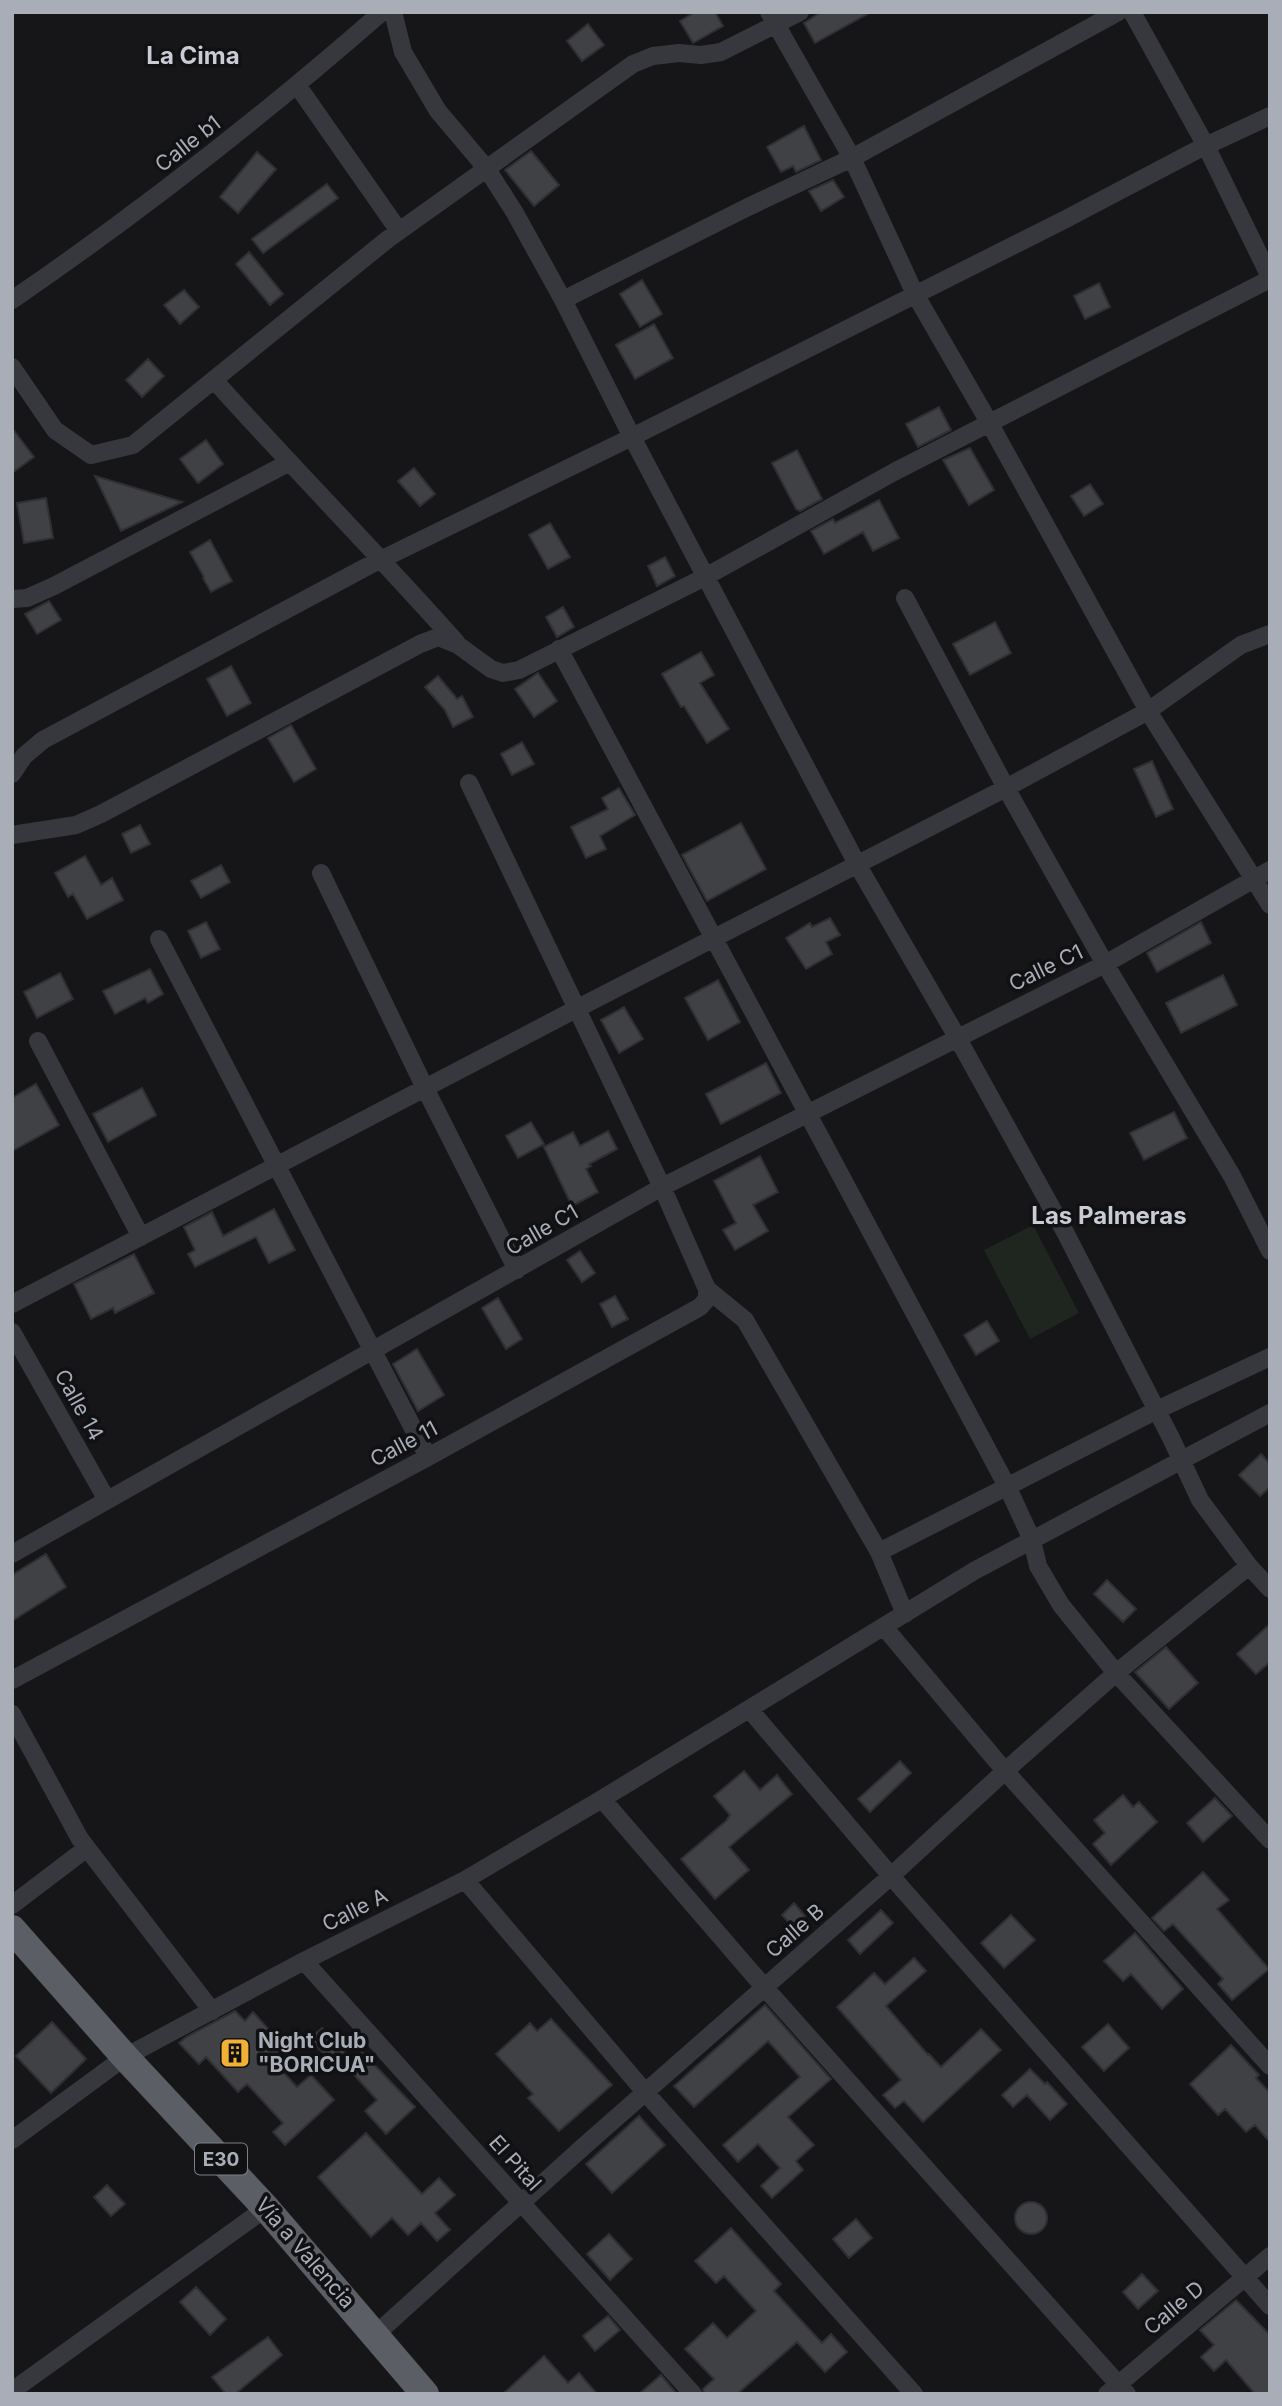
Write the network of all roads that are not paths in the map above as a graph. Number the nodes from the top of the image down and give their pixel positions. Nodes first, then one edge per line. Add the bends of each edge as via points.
1 (382, 12) edge
2 (393, 12) edge
3 (800, 12) edge
4 (1118, 12) edge
5 (1132, 12) edge
6 (772, 19) edge
7 (297, 85) junction
8 (1270, 116) edge
9 (1206, 146) junction
10 (852, 158) junction
11 (487, 169) junction
12 (399, 231) junction
13 (1270, 278) edge
14 (915, 294) junction
15 (12, 300) edge
16 (563, 300) junction
17 (12, 367) edge
18 (214, 380) junction
19 (990, 424) junction
20 (632, 437) junction
21 (288, 463) junction
22 (382, 559) junction
23 (705, 577) junction
24 (905, 598) dead end
25 (12, 599) edge
26 (1270, 634) edge
27 (458, 645) junction
28 (559, 649) junction
29 (1148, 711) junction
30 (12, 774) edge
31 (469, 783) dead end
32 (1006, 788) junction
33 (12, 835) edge
34 (857, 864) junction
35 (321, 873) dead end
36 (1262, 874) edge
37 (1270, 905) edge
38 (159, 939) dead end
39 (715, 939) junction
40 (1105, 964) junction
41 (578, 1008) junction
42 (957, 1037) junction
43 (38, 1041) dead end
44 (425, 1088) junction
45 (808, 1114) junction
46 (275, 1167) junction
47 (662, 1187) junction
48 (141, 1237) junction
49 (1270, 1251) edge
50 (517, 1270) junction
51 (707, 1289) junction
52 (12, 1304) edge
53 (12, 1332) edge
54 (373, 1352) junction
55 (1270, 1357) edge
56 (1157, 1410) junction
57 (1270, 1413) edge
58 (428, 1457) junction
59 (1181, 1460) junction
60 (1008, 1488) junction
61 (107, 1500) junction
62 (1032, 1540) junction
63 (879, 1552) junction
64 (12, 1554) edge
65 (1249, 1566) junction
66 (1270, 1589) edge
67 (905, 1614) junction
68 (884, 1627) junction
69 (1116, 1673) junction
70 (12, 1680) edge
71 (750, 1710) junction
72 (12, 1714) edge
73 (1004, 1771) junction
74 (602, 1799) junction
75 (1270, 1840) edge
76 (87, 1849) junction
77 (891, 1876) junction
78 (466, 1880) junction
79 (12, 1905) edge
80 (12, 1929) edge
81 (304, 1961) junction
82 (765, 1988) junction
83 (212, 2011) junction
84 (125, 2057) junction
85 (1270, 2066) edge
86 (645, 2092) junction
87 (12, 2140) edge
88 (522, 2204) junction
89 (266, 2208) junction
90 (1270, 2256) edge
91 (1245, 2278) junction
92 (1270, 2306) edge
93 (375, 2335) junction
94 (12, 2391) edge
95 (1117, 2391) edge
96 (425, 2394) edge
97 (693, 2394) edge
98 (914, 2394) edge

1 - 7 street, Calle b1
2 - 11 street via 403,52 438,111
3 - 6 street
4 - 10 street
5 - 9 street
6 - 10 street
6 - 11 street via 721,52 653,56 634,64
7 - 12 street
7 - 15 street, Calle b1 via 104,237
8 - 9 street
9 - 13 street
9 - 14 street
10 - 14 street
10 - 16 street
11 - 12 street
11 - 16 street
12 - 18 street
13 - 19 street
14 - 19 street
14 - 20 street
16 - 20 street
17 - 18 street via 55,430 91,454 133,445
18 - 21 street
19 - 23 street
19 - 29 street
20 - 22 street
20 - 23 street
21 - 22 street
21 - 25 street via 54,586
22 - 27 street
22 - 30 street via 43,740
23 - 28 street
23 - 34 street
24 - 32 street
26 - 29 street via 1241,645
27 - 28 street via 503,673 519,670
27 - 33 street via 438,638 420,645 76,825
28 - 39 street
29 - 32 street
29 - 36 street
31 - 41 street
32 - 34 street
32 - 40 street
34 - 39 street
34 - 42 street
35 - 44 street
36 - 37 street
36 - 40 street, Calle C1
38 - 46 street
39 - 41 street
39 - 45 street
40 - 42 street, Calle C1
40 - 49 street via 1232,1176
41 - 44 street
41 - 47 street
42 - 45 street, Calle C1
42 - 56 street
43 - 48 street
44 - 46 street
44 - 50 street
45 - 47 street, Calle C1
45 - 60 street
46 - 48 street
46 - 54 street
47 - 50 street, Calle C1
47 - 51 street
48 - 52 street
50 - 54 street, Calle C1
51 - 58 street, Calle 11 via 707,1299 700,1307
51 - 63 street via 745,1320
53 - 61 street, Calle 14
54 - 58 street
54 - 61 street, Calle C1
55 - 56 street
56 - 59 street
56 - 60 street
57 - 59 street, Calle A
58 - 70 street, Calle 11
59 - 62 street, Calle A
59 - 65 street via 1200,1500
60 - 62 street
60 - 63 street
61 - 64 street, Calle C1
62 - 67 street, Calle A
62 - 69 street via 1038,1566 1061,1605
63 - 67 street
65 - 66 street
65 - 69 street, Calle B
67 - 68 street, Calle A
68 - 71 street, Calle A
68 - 73 street
69 - 73 street, Calle B
69 - 75 street
71 - 74 street, Calle A
71 - 77 street
72 - 76 street
73 - 77 street, Calle B
73 - 85 street
74 - 78 street, Calle A
74 - 82 street
76 - 79 street
76 - 83 street
77 - 82 street, Calle B
77 - 91 street
78 - 81 street, Calle A
78 - 86 street
80 - 84 highway, Vía a Valencia / E30
81 - 83 street, Calle A
81 - 88 street, El Pital
82 - 86 street, Calle B
82 - 95 street
83 - 84 street, Calle A
84 - 87 street, Calle A
84 - 89 highway, Vía a Valencia / E30
86 - 88 street, Calle B
86 - 98 street
88 - 93 street, Calle B
88 - 97 street, El Pital
89 - 93 highway, Vía a Valencia / E30
89 - 94 street
90 - 91 street, Calle D
91 - 92 street
91 - 95 street, Calle D
93 - 96 highway, Vía a Valencia / E30

